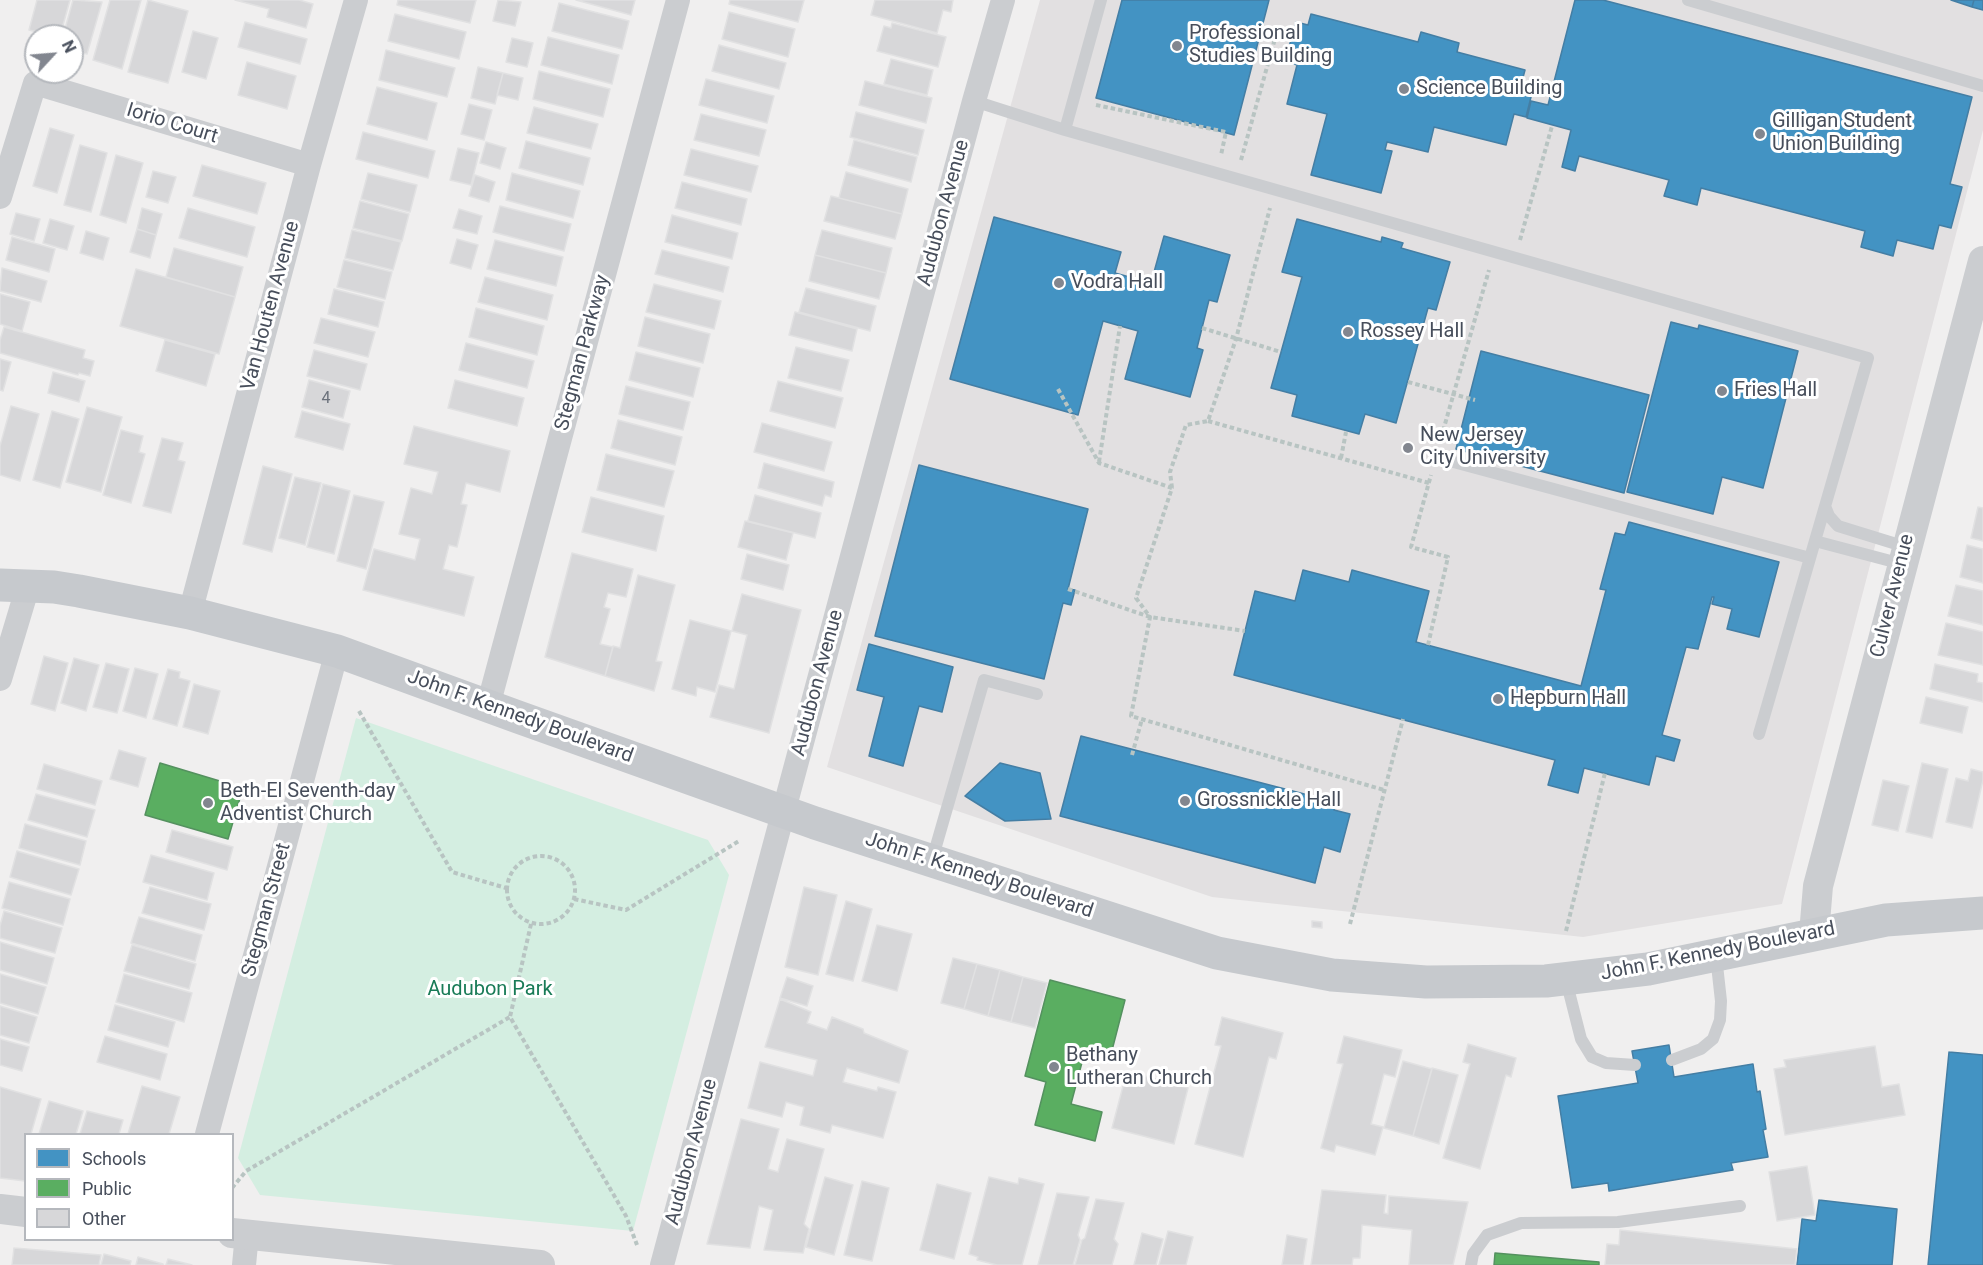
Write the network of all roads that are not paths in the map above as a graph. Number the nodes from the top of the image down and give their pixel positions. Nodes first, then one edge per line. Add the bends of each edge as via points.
1 (356, 0) edge
2 (678, 0) edge
3 (1003, 0) edge
4 (1101, 0) edge
5 (1688, 0) edge
6 (1983, 86) edge
7 (974, 101) junction
8 (1065, 130) junction
9 (309, 165) junction
10 (0, 197) edge
11 (1983, 261) edge
12 (1435, 458) road end
13 (1825, 506) junction
14 (1815, 541) junction
15 (1904, 556) junction
16 (1810, 558) junction
17 (14, 585) edge
18 (190, 613) junction
19 (337, 651) junction
20 (0, 679) edge
21 (1037, 694) dead end
22 (488, 706) junction
23 (1759, 734) dead end
24 (784, 812) junction
25 (932, 860) junction
26 (1983, 913) edge
27 (1814, 934) junction
28 (1716, 955) junction
29 (1565, 979) junction
30 (1672, 1060) dead end
31 (1635, 1065) dead end
32 (207, 1133) edge
33 (1740, 1206) dead end
34 (0, 1209) edge
35 (24, 1212) edge
36 (240, 1233) edge
37 (244, 1265) edge
38 (540, 1265) edge
39 (662, 1265) edge
40 (1471, 1265) edge

1 - 9 street, Van Houten Avenue
2 - 22 street, Stegman Parkway
3 - 7 street, Audubon Avenue
4 - 8 lane
5 - 6 lane
7 - 8 lane
7 - 24 street, Audubon Avenue
8 - 13 lane via 1869,358
9 - 10 street, Iorio Court via 35,82
9 - 18 street, Van Houten Avenue
11 - 15 street, Culver Avenue
12 - 16 lane
13 - 14 lane
13 - 15 lane via 1838,526
14 - 15 lane
14 - 16 lane
15 - 27 street, Culver Avenue via 1818,886
16 - 23 lane
17 - 18 main road, John F. Kennedy Boulevard via 54,587
17 - 20 street
18 - 19 main road, John F. Kennedy Boulevard
19 - 22 main road, John F. Kennedy Boulevard
19 - 32 street, Stegman Street
21 - 25 lane via 984,680
22 - 24 main road, John F. Kennedy Boulevard
24 - 25 main road, John F. Kennedy Boulevard
24 - 39 street, Audubon Avenue
25 - 29 main road, John F. Kennedy Boulevard via 1217,952 1332,975 1426,982
26 - 27 main road, John F. Kennedy Boulevard via 1886,920
27 - 28 main road, John F. Kennedy Boulevard
28 - 29 main road, John F. Kennedy Boulevard via 1648,969
28 - 30 lane via 1721,1001 1713,1039 1701,1049
29 - 31 lane via 1581,1040 1593,1057 1606,1063
33 - 40 lane via 1618,1222 1521,1223 1487,1235 1473,1254
34 - 35 street
36 - 37 street
36 - 38 street

